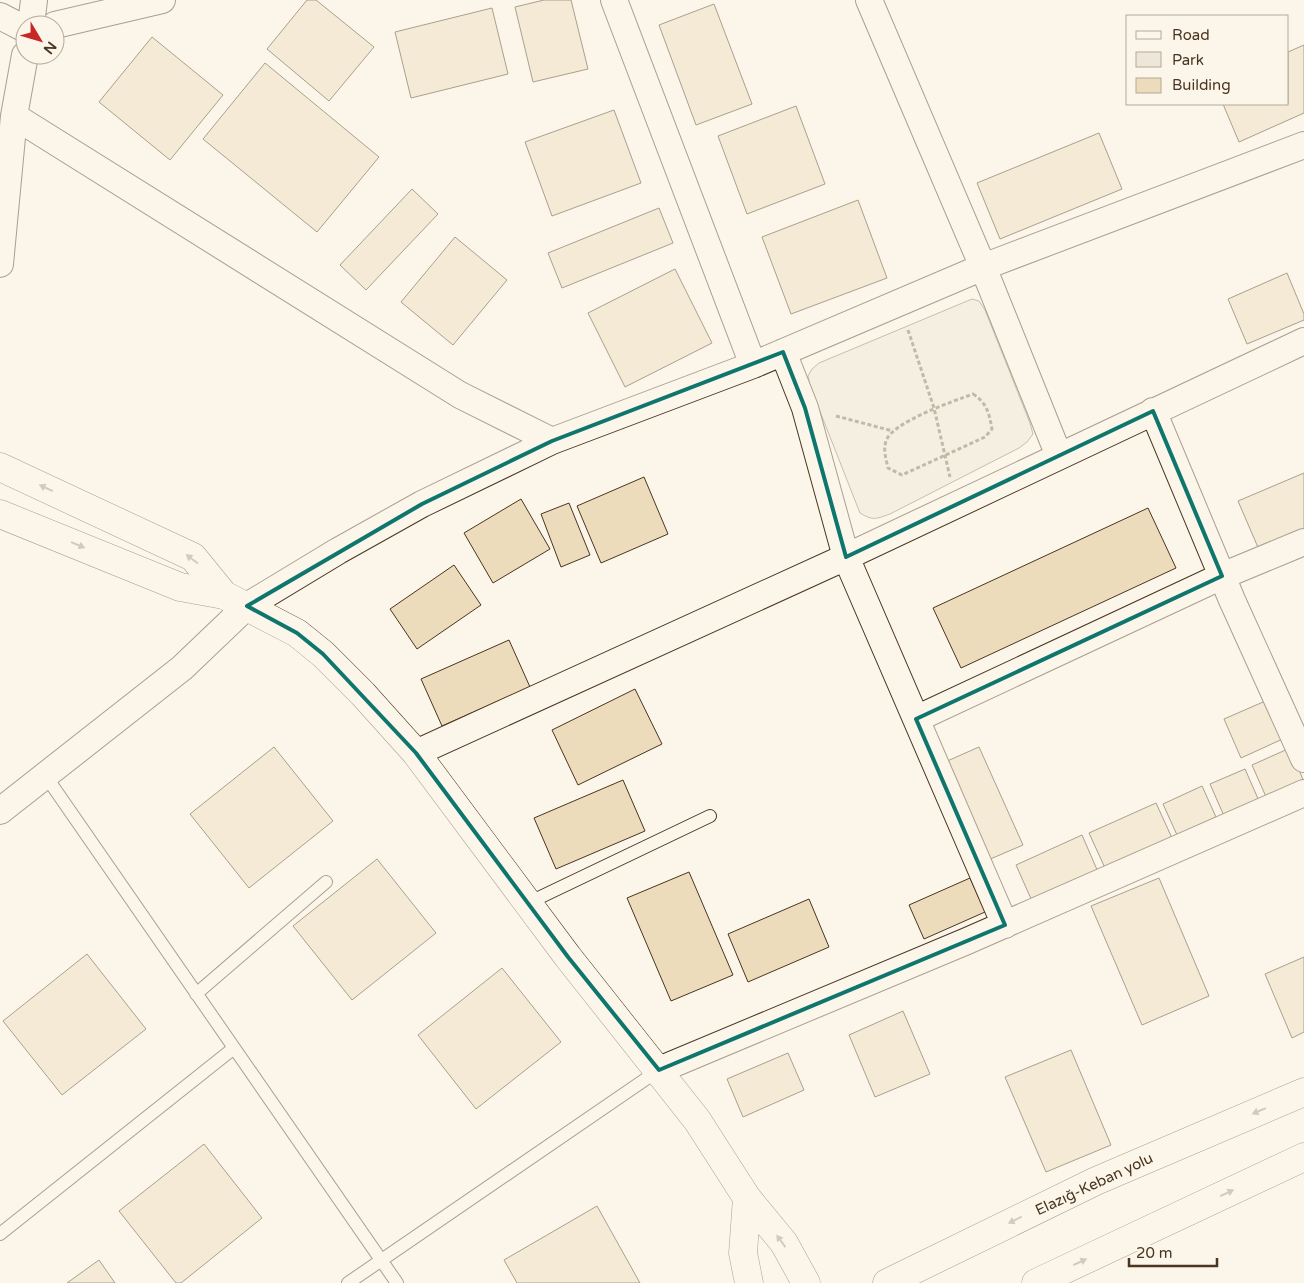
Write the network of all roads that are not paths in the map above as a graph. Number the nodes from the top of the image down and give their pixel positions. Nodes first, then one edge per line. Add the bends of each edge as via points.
1 (34, 0) edge
2 (162, 0) edge
3 (614, 0) edge
4 (869, 0) edge
5 (32, 15) edge
6 (0, 16) edge
7 (65, 23) edge
8 (15, 24) edge
9 (24, 65) edge
10 (14, 116) junction
11 (1304, 145) edge
12 (0, 264) edge
13 (983, 267) junction
14 (1304, 341) edge
15 (783, 352) junction
16 (753, 365) junction
17 (1153, 411) junction
18 (552, 442) junction
19 (1059, 456) junction
20 (0, 467) edge
21 (0, 514) edge
22 (1304, 542) edge
23 (846, 557) junction
24 (1222, 576) junction
25 (236, 600) junction
26 (916, 719) junction
27 (416, 753) junction
28 (1304, 759) edge
29 (45, 775) junction
30 (1304, 793) edge
31 (0, 811) edge
32 (710, 816) dead end
33 (326, 882) dead end
34 (528, 903) junction
35 (1005, 925) junction
36 (196, 994) junction
37 (234, 1048) junction
38 (659, 1070) junction
39 (1304, 1092) edge
40 (1304, 1157) edge
41 (747, 1198) junction
42 (0, 1234) edge
43 (382, 1260) junction
44 (348, 1283) edge
45 (397, 1283) edge
46 (748, 1283) edge
47 (806, 1283) edge
48 (887, 1283) edge
49 (1036, 1283) edge

1 - 5 street
2 - 7 street
3 - 16 street
4 - 13 street
6 - 8 street
9 - 10 street
10 - 12 street
10 - 18 street via 460,394
11 - 13 street
13 - 15 street
13 - 19 street
14 - 17 street
15 - 16 street
15 - 23 street via 805,408
16 - 18 street
17 - 19 street
17 - 24 street
18 - 25 street via 422,504 338,551
19 - 23 street
25 -> 20 main road via 193,557
21 -> 25 main road via 180,587
22 - 24 street
23 - 26 street
23 - 27 street
24 - 26 street
24 - 28 street
25 - 27 main road via 297,633 323,654
25 - 29 street via 182,668
26 - 35 street
27 - 34 main road
29 - 31 street
29 - 36 lane
30 - 35 street
32 - 34 lane
33 - 36 lane
34 - 38 main road
35 - 38 street
36 - 37 lane
37 - 42 lane
37 - 43 lane
38 - 41 main road via 698,1120
38 - 43 lane
39 -> 48 main road, Elazığ-Keban yolu via 1096,1181
49 -> 40 main road
41 - 46 main road via 743,1253
47 -> 41 main road via 784,1243
43 - 44 lane
43 - 45 lane

